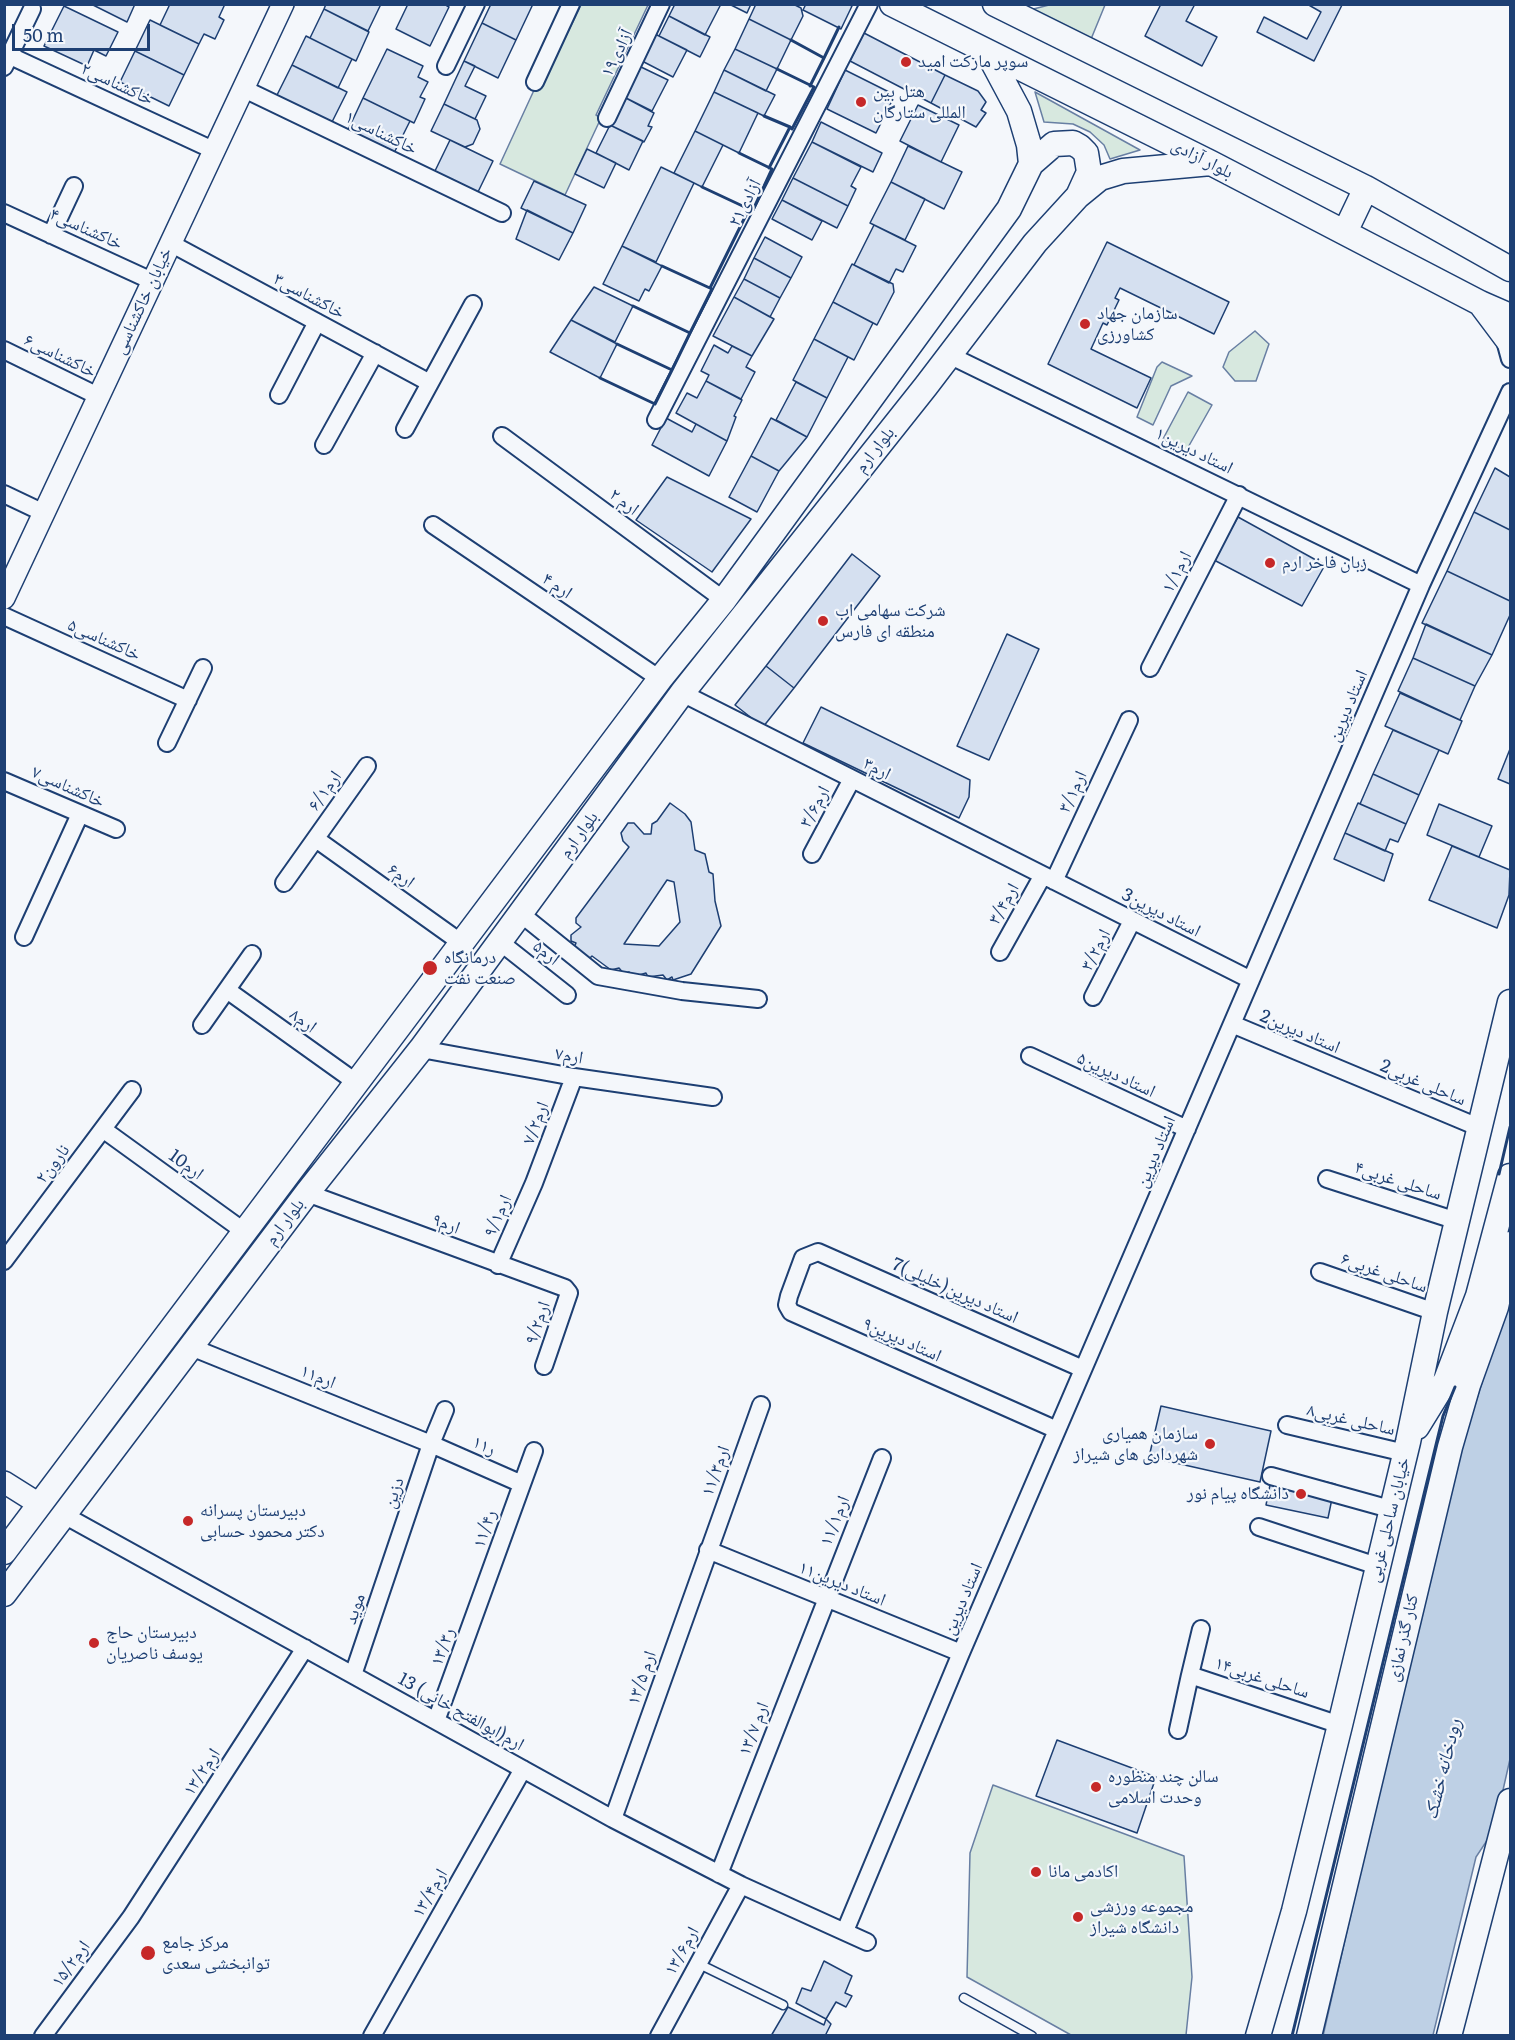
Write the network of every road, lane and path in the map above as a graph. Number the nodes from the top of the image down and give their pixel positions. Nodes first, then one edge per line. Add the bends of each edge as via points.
1 (283, 4) edge
2 (476, 4) edge
3 (571, 4) edge
4 (661, 4) edge
5 (869, 4) edge
6 (892, 4) edge
7 (995, 4) edge
8 (32, 9) dead end
9 (988, 53) junction
10 (6, 59) edge
11 (446, 66) dead end
12 (536, 82) dead end
13 (242, 87) junction
14 (607, 118) dead end
15 (213, 150) junction
16 (1031, 164) junction
17 (1211, 164) junction
18 (74, 186) dead end
19 (1366, 188) junction
20 (1078, 196) junction
21 (4, 213) edge
22 (502, 213) dead end
23 (1345, 232) junction
24 (51, 235) junction
25 (170, 243) junction
26 (1510, 269) edge
27 (152, 281) junction
28 (473, 304) dead end
29 (317, 322) junction
30 (1509, 339) edge
31 (4, 350) edge
32 (375, 353) junction
33 (949, 355) junction
34 (430, 383) junction
35 (1510, 392) edge
36 (279, 395) dead end
37 (98, 396) junction
38 (656, 420) dead end
39 (405, 429) dead end
40 (502, 436) dead end
41 (324, 445) dead end
42 (4, 494) edge
43 (1239, 495) junction
44 (44, 513) junction
45 (433, 525) dead end
46 (1421, 585) junction
47 (4, 598) edge
48 (724, 600) junction
49 (4, 616) edge
50 (203, 668) dead end
51 (1150, 668) dead end
52 (660, 679) junction
53 (682, 693) junction
54 (188, 700) junction
55 (1129, 720) dead end
56 (167, 743) dead end
57 (367, 766) dead end
58 (852, 779) junction
59 (4, 781) edge
60 (80, 814) junction
61 (116, 829) dead end
62 (316, 839) junction
63 (812, 854) dead end
64 (1048, 878) junction
65 (284, 883) dead end
66 (522, 914) junction
67 (1132, 921) junction
68 (24, 937) dead end
69 (500, 942) junction
70 (463, 944) junction
71 (1000, 952) dead end
72 (252, 954) dead end
73 (1251, 980) junction
74 (227, 990) junction
75 (567, 995) dead end
76 (1093, 997) dead end
77 (758, 999) dead end
78 (1510, 1002) edge
79 (1232, 1024) junction
80 (202, 1025) dead end
81 (421, 1049) junction
82 (1029, 1056) dead end
83 (1353, 1075) joint
84 (574, 1077) junction
85 (357, 1083) junction
86 (132, 1090) dead end
87 (712, 1097) dead end
88 (1478, 1127) junction
89 (1187, 1129) junction
90 (104, 1130) junction
91 (299, 1158) junction
92 (1510, 1176) edge
93 (1327, 1179) dead end
94 (534, 1183) joint
95 (313, 1185) junction
96 (1456, 1221) junction
97 (245, 1232) junction
98 (1510, 1244) edge
99 (810, 1253) joint
100 (4, 1261) edge
101 (498, 1265) junction
102 (1320, 1272) dead end
103 (569, 1293) joint
104 (1435, 1312) junction
105 (191, 1347) junction
106 (544, 1365) dead end
107 (1083, 1369) junction
108 (761, 1405) dead end
109 (445, 1410) dead end
110 (1287, 1425) dead end
111 (1057, 1430) junction
112 (431, 1444) junction
113 (1407, 1447) junction
114 (534, 1451) dead end
115 (882, 1458) dead end
116 (1271, 1476) dead end
117 (4, 1482) edge
118 (522, 1484) junction
119 (39, 1504) junction
120 (1390, 1509) junction
121 (64, 1515) junction
122 (1259, 1527) dead end
123 (708, 1550) junction
124 (4, 1552) edge
125 (393, 1555) joint
126 (1377, 1566) junction
127 (486, 1587) joint
128 (4, 1594) edge
129 (825, 1599) junction
130 (1201, 1629) dead end
131 (305, 1648) junction
132 (961, 1653) junction
133 (353, 1675) junction
134 (1190, 1675) junction
135 (436, 1721) junction
136 (1340, 1725) junction
137 (1178, 1731) dead end
138 (523, 1769) junction
139 (1510, 1801) edge
140 (613, 1819) junction
141 (719, 1874) junction
142 (741, 1885) junction
143 (131, 1917) joint
144 (845, 1931) junction
145 (867, 1942) dead end
146 (697, 1963) junction
147 (964, 1998) dead end
148 (783, 2005) dead end
149 (43, 2036) edge
150 (372, 2036) edge
151 (658, 2036) edge
152 (1032, 2036) edge
153 (1258, 2036) edge
154 (1309, 2036) edge
155 (1449, 2036) edge

1 - 13 street, خیابان خاکشناسی
2 - 11 street
3 - 12 street
4 - 14 street, آزادی۱۹
5 - 38 street, آزادی۲۱
6 - 9 main road, بلوار آزادی
7 - 19 main road
8 - 10 street
9 - 16 main road via 1019,111
9 - 17 main road, بلوار آزادی
10 - 15 street, خاکشناسی۲
13 - 15 street, خیابان خاکشناسی
13 - 22 street, خاکشناسی۱
15 - 25 street, خیابان خاکشناسی
16 - 20 main road via 1054,144 1073,143 1080,147 1086,153 1089,172
16 - 48 main road, بلوار ارم via 984,246 895,362
17 - 20 main road, بلوار ارم via 1123,171 1100,178
17 - 23 main road, بلوار آزادی
18 - 24 street
19 - 23 main road
19 - 26 main road
20 - 33 main road, بلوار ارم via 1035,243
21 - 24 street, خاکشناسی۴
23 - 30 main road, بلوار آزادی via 1480,303
24 - 27 street, خاکشناسی۴
25 - 27 street, خیابان خاکشناسی
25 - 29 street, خاکشناسی۳
27 - 37 street, خیابان خاکشناسی
28 - 34 street
29 - 32 street, خاکشناسی۳
29 - 36 street
31 - 37 street, خاکشناسی۶
32 - 34 street, خاکشناسی۳
32 - 41 street
33 - 43 street, استاد دیرین۱
33 - 53 main road, بلوار ارم
34 - 39 street
35 - 46 street, استاد دیرین
37 - 44 street, خیابان خاکشناسی
40 - 48 street, ارم ۲
42 - 44 street
43 - 46 street, استاد دیرین۱
43 - 51 street, ۱/۱ارم
44 - 47 street, خیابان خاکشناسی
45 - 52 street, ارم ۴
46 - 73 street, استاد دیرین
48 - 52 main road, بلوار ارم
49 - 54 street, خاکشناسی۵
50 - 54 street
52 - 70 main road, بلوار ارم
53 - 58 street, ارم۳
53 - 66 main road, بلوار ارم
54 - 56 street
55 - 64 street, ۳/۱ارم
57 - 62 street, ۶/۱ارم
58 - 63 street, ۳/۶ارم
58 - 64 street, ارم۳
59 - 60 street, خاکشناسی۷
60 - 61 street, خاکشناسی۷
60 - 68 street
62 - 65 street, ۶/۱ارم
62 - 70 street, ارم۶
64 - 67 street, 3استاد دیرین
64 - 71 street, ۳/۴ارم
66 - 69 main road, بلوار ارم
66 - 77 street via 598,976
67 - 73 street, 3استاد دیرین
67 - 76 street, ۳/۲ارم
69 - 75 street, ارم۵
69 - 81 main road, بلوار ارم
70 - 85 main road, بلوار ارم
72 - 74 street
73 - 79 street, استاد دیرین
74 - 80 street
74 - 85 street, ارم۸
78 - 88 main road, خیابان ساحلی غربی
79 - 83 street, 2استاد دیرین
79 - 89 street, استاد دیرین
81 - 84 street, ارم۷
81 - 95 main road, بلوار ارم
82 - 89 street, استاد دیرین۵
83 - 88 street, 2ساحلی غربی
84 - 87 street, ارم۷
84 - 94 street, ۷/۲ارم
85 - 91 main road, بلوار ارم
86 - 90 street, نارون۲
88 - 96 main road, خیابان ساحلی غربی
89 - 107 street, استاد دیرین
90 - 97 street, ارم10
90 - 100 street, نارون۲
91 - 95 main road
91 - 97 main road, بلوار ارم
92 - 113 main road via 1478,1296 1446,1380
93 - 96 street, ساحلی غربی۴
94 - 101 street, ۹/۱ارم
95 - 101 street, ارم۹
95 - 105 main road, بلوار ارم
96 - 104 main road, خیابان ساحلی غربی
97 - 119 main road, بلوار ارم
98 - 154 main road, کنار گذر نمازی via 1496,1307 1450,1447
99 - 107 street, 7استاد دیرین(خلیلی) via 818,1252
99 - 111 street, استاد دیرین۹ via 803,1258 789,1296 787,1305 791,1312
101 - 103 street, ارم۹ via 565,1288
102 - 104 street, ساحلی غربی۶
103 - 106 street, ۹/۲ارم
104 - 113 main road, خیابان ساحلی غربی
105 - 112 street, ارم۱۱
105 - 121 main road, بلوار ارم
107 - 111 street, استاد دیرین
108 - 123 street, ۱۱/۳ارم
109 - 112 street, دزین
110 - 113 street, ساحلی غربی۸
111 - 132 street, استاد دیرین
112 - 118 street, ۱۱ر
112 - 125 street, دزین
113 - 120 main road, خیابان ساحلی غربی
114 - 118 street, ۱۱/۴ر
115 - 129 street, ۱۱/۱ارم
116 - 120 street
117 - 119 street
118 - 127 street, ۱۱/۴ر
119 - 124 main road, بلوار ارم
120 - 126 main road, خیابان ساحلی غربی
121 - 128 main road, بلوار ارم
121 - 131 street, 13 ارم(ابوالفتح خانی)
122 - 126 street
123 - 129 street, استاد دیرین۱۱
123 - 140 street, ۱۳/۵ ارم
125 - 133 street, موید
126 - 136 main road, خیابان ساحلی غربی
127 - 135 street, ۱۳/۳ر
129 - 132 street, استاد دیرین۱۱
129 - 141 street, ۱۳/۷ ارم
130 - 134 street
131 - 133 street, 13 ارم(ابوالفتح خانی)
131 - 143 street, ۱۳/۲ارم
132 - 144 street, استاد دیرین
133 - 135 street, 13 ارم(ابوالفتح خانی)
134 - 136 street, ساحلی غربی۱۴
134 - 137 street, ساحلی غربی۱۴
135 - 138 street, 13 ارم(ابوالفتح خانی)
136 - 153 main road, خیابان ساحلی غربی
138 - 140 street, 13 ارم(ابوالفتح خانی)
138 - 150 street, ۱۳/۴ارم
139 - 155 main road
140 - 141 street, 13 ارم(ابوالفتح خانی)
141 - 142 street, 13 ارم(ابوالفتح خانی)
142 - 144 street, 13 ارم(ابوالفتح خانی)
142 - 146 street, ۱۳/۶ارم
143 - 149 street, ۱۵/۲ارم
144 - 145 street, 13 ارم(ابوالفتح خانی)
146 - 148 lane
146 - 151 street, ۱۳/۶ارم
147 - 152 lane

